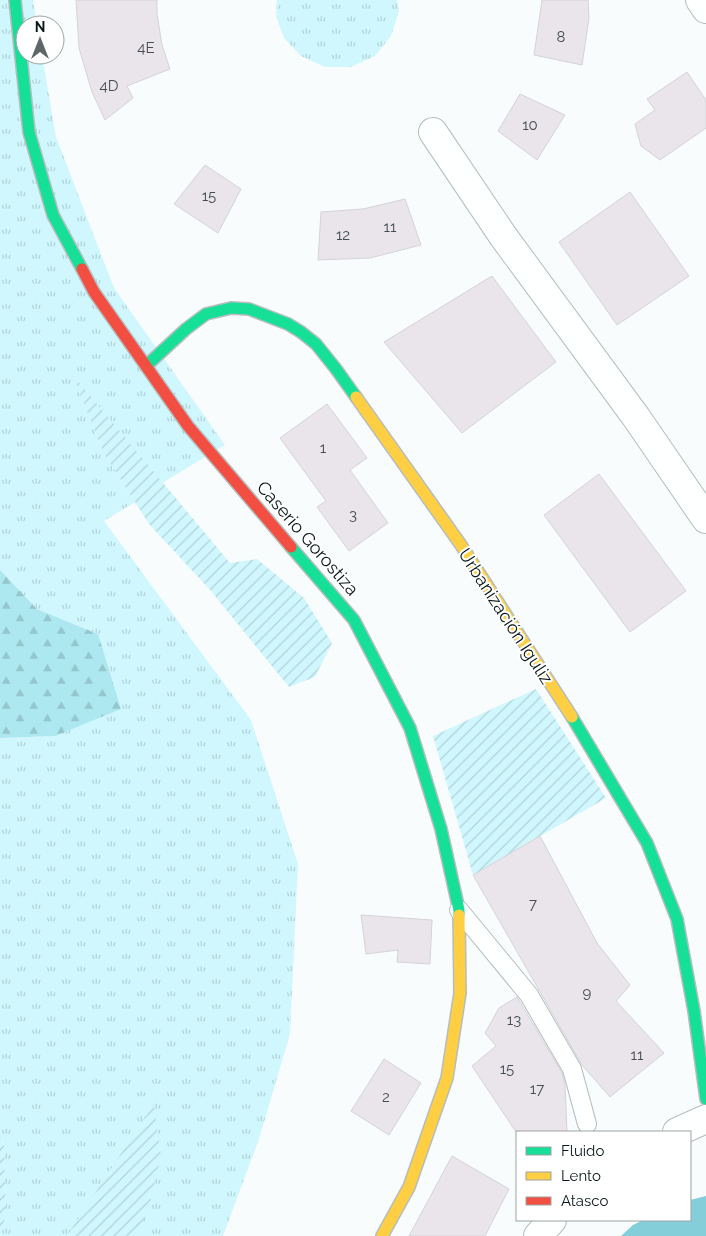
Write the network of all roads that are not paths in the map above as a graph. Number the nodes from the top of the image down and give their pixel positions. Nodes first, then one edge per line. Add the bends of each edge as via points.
1 (9, 0) edge
2 (14, 0) edge
3 (700, 0) edge
4 (706, 9) edge
5 (0, 11) edge
6 (434, 132) dead end
7 (146, 366) junction
8 (706, 519) edge
9 (459, 910) junction
10 (706, 1099) edge
11 (706, 1119) edge
12 (587, 1124) dead end
13 (679, 1131) edge
14 (551, 1221) edge
15 (382, 1236) edge
16 (538, 1236) edge

1 - 5 street
2 - 7 street, Caserio Gorostiza via 29,132 54,214 94,292
3 - 4 street
6 - 8 street via 503,236 636,417
7 - 9 street, Caserio Gorostiza via 188,426 354,620 410,728 441,829
7 - 10 street, Urbanización Iguliz via 206,314 231,308 249,309 288,324 316,344 336,369 461,545 576,724 647,843 677,919
9 - 12 lane via 529,995 572,1069
9 - 15 street, Caserio Gorostiza via 460,993 447,1078 409,1187
11 - 13 street
14 - 16 street

